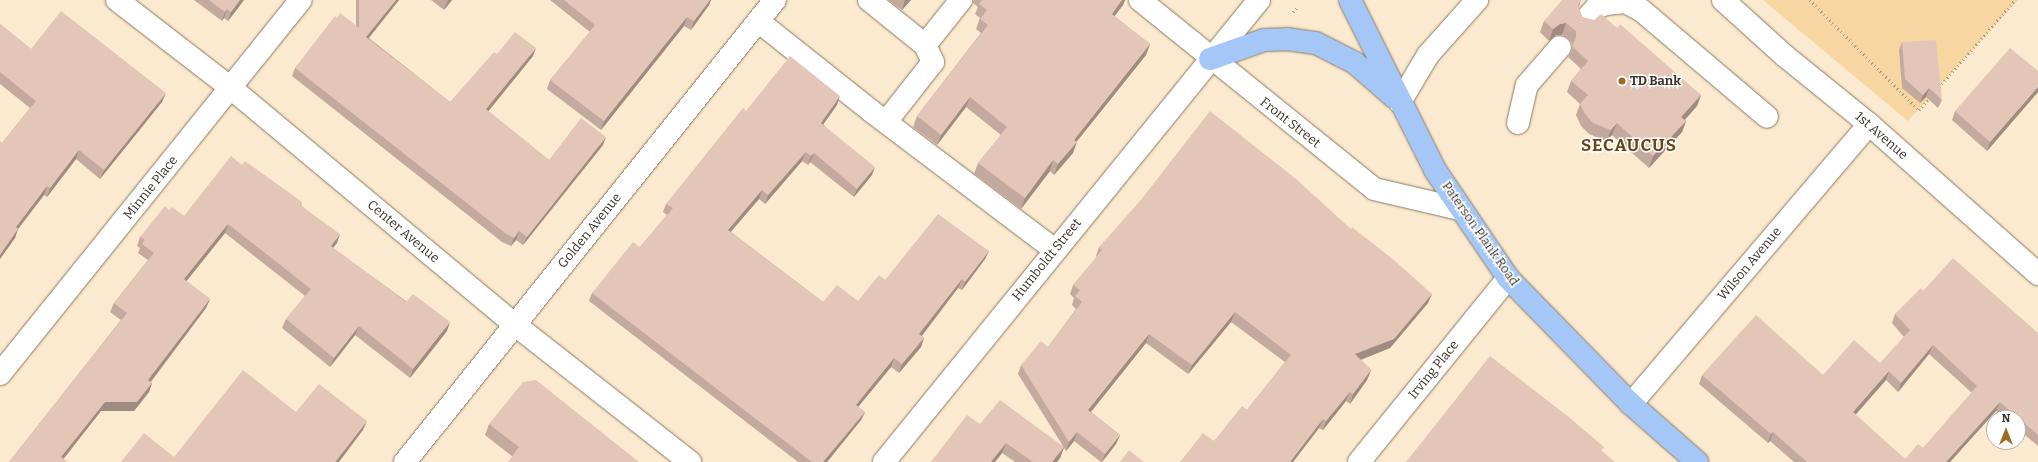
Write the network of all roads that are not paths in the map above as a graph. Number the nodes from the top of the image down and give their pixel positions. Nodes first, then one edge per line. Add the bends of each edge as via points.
1 (117, 0) edge
2 (301, 0) edge
3 (775, 0) edge
4 (869, 0) edge
5 (961, 0) edge
6 (1140, 0) edge
7 (1259, 0) edge
8 (1350, 0) edge
9 (1477, 0) edge
10 (1723, 0) edge
11 (1586, 19) edge
12 (758, 21) junction
13 (925, 45) junction
14 (1560, 47) dead end
15 (1210, 59) junction
16 (232, 89) junction
17 (1400, 102) junction
18 (1767, 117) dead end
19 (886, 122) junction
20 (1518, 123) dead end
21 (1869, 124) junction
22 (1460, 209) junction
23 (1055, 250) junction
24 (2038, 274) edge
25 (1508, 278) junction
26 (514, 324) junction
27 (0, 374) edge
28 (1631, 404) junction
29 (405, 462) edge
30 (690, 462) edge
31 (884, 462) edge
32 (1360, 462) edge
33 (1697, 462) edge

1 - 16 street, Center Avenue
2 - 16 street, Minnie Place
3 - 12 street, Golden Avenue
4 - 13 street
5 - 13 street
6 - 15 street, Front Street
7 - 15 street, Humboldt Street
8 - 17 main road, Paterson Plank Road
9 - 17 street via 1428,55
10 - 21 street, 1st Avenue via 1785,56
11 - 18 street via 1596,8 1606,4 1625,2 1641,10
12 - 19 street
12 - 26 street, Golden Avenue
13 - 19 street via 932,62
14 - 20 street via 1527,85
15 - 17 main road via 1264,40 1287,39 1316,43 1355,63
15 - 22 street, Front Street via 1374,189
15 - 23 street, Humboldt Street
16 - 26 street, Center Avenue
16 - 27 street, Minnie Place
17 - 22 main road, Paterson Plank Road via 1435,170
19 - 23 street
21 - 24 street, 1st Avenue
21 - 28 street, Wilson Avenue
22 - 25 main road, Paterson Plank Road
23 - 31 street, Humboldt Street
25 - 28 main road, Paterson Plank Road
25 - 32 street, Irving Place
26 - 29 street, Golden Avenue
26 - 30 street, Center Avenue
28 - 33 main road, Paterson Plank Road

